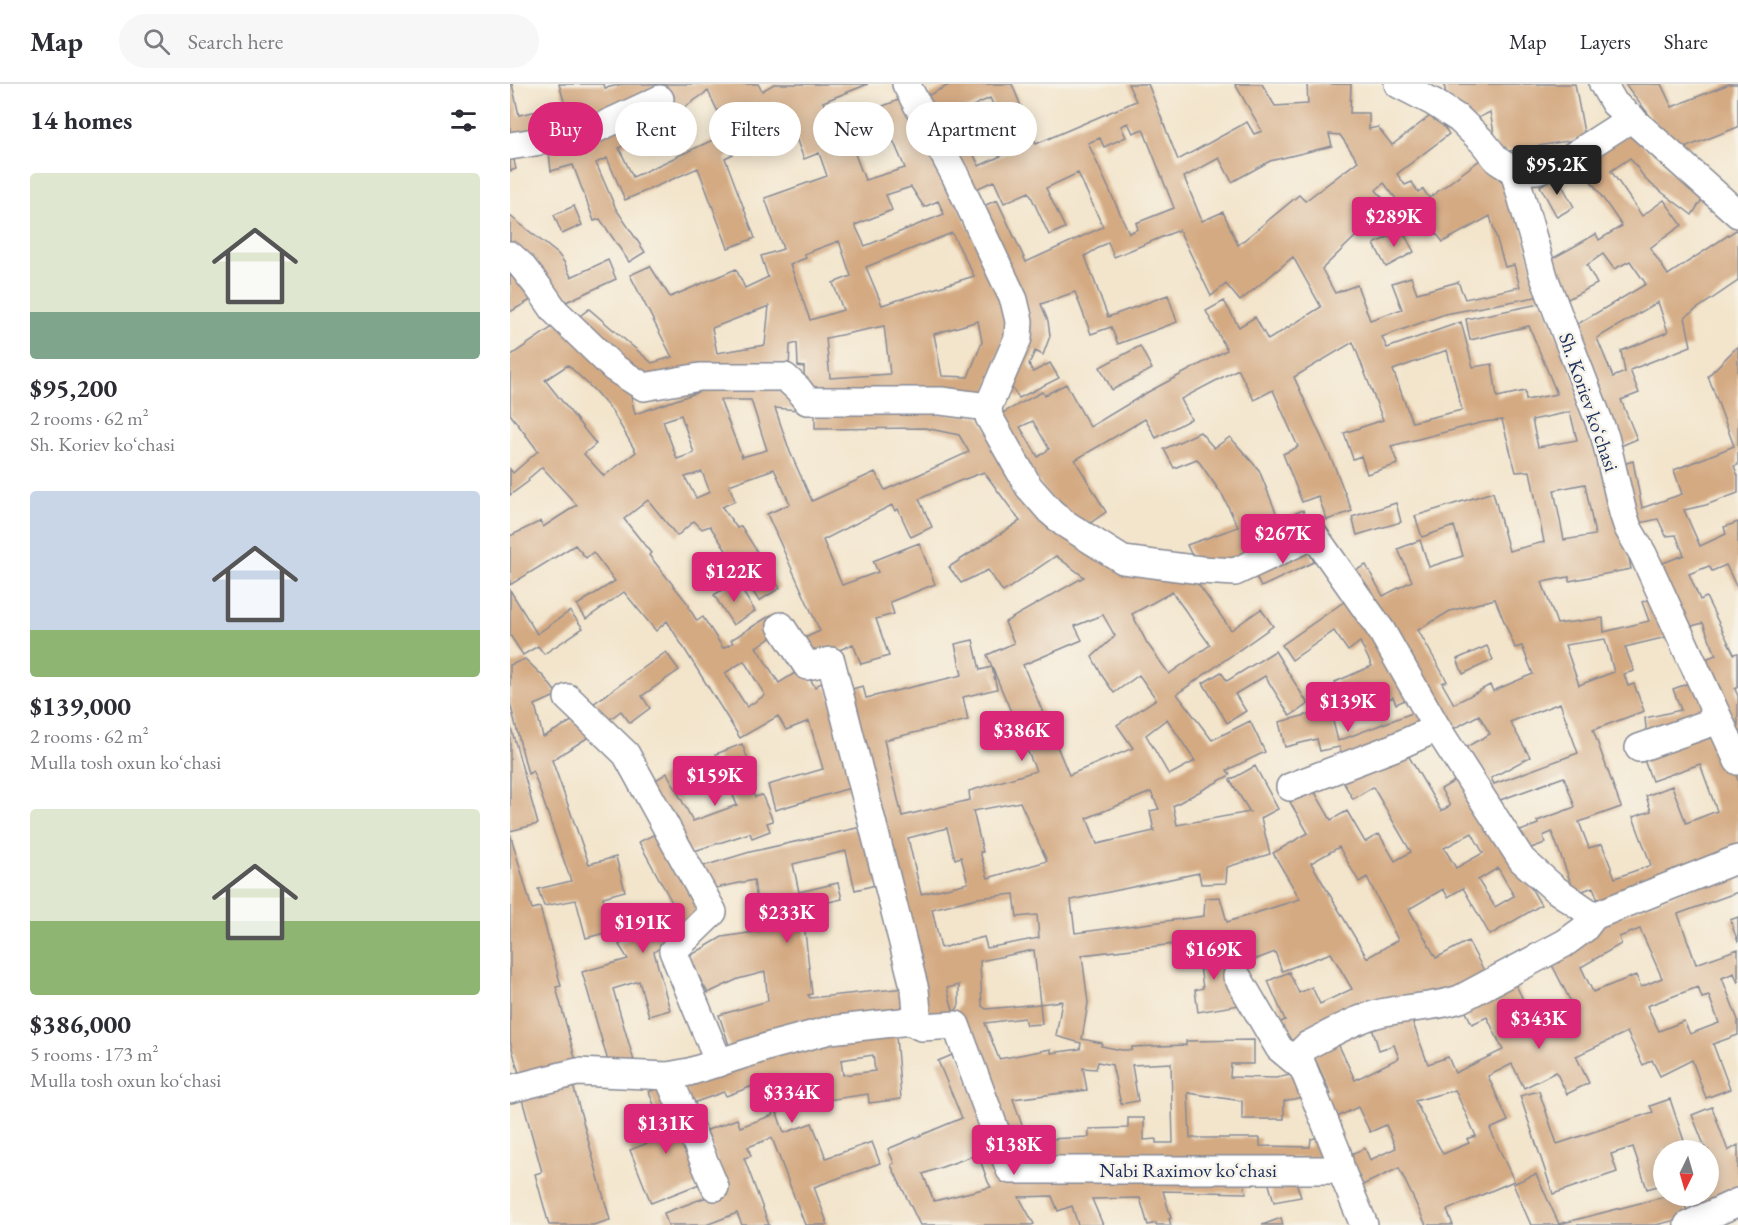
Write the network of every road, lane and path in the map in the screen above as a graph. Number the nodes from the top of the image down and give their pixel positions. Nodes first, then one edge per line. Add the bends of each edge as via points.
1 (906, 84) edge
2 (1398, 84) edge
3 (1603, 84) edge
4 (660, 99) dead end
5 (1632, 118) junction
6 (510, 146) edge
7 (1514, 171) junction
8 (1738, 214) edge
9 (510, 255) edge
10 (988, 407) junction
11 (781, 626) dead end
12 (568, 698) dead end
13 (1718, 720) junction
14 (1437, 728) junction
15 (1639, 748) dead end
16 (1738, 761) edge
17 (1290, 787) dead end
18 (1738, 859) edge
19 (1594, 916) junction
20 (1237, 976) dead end
21 (910, 1021) junction
22 (719, 1063) junction
23 (1303, 1068) junction
24 (668, 1076) junction
25 (510, 1089) edge
26 (1341, 1170) junction
27 (715, 1187) dead end
28 (1738, 1202) edge
29 (1364, 1225) edge
30 (1688, 1225) edge

1 - 10 street via 955,175 1014,300 1018,338
2 - 7 street via 1459,119
3 - 5 street via 1614,103
4 - 6 street via 585,134
5 - 7 street via 1565,161 1537,170
5 - 8 street
7 - 13 street, Sh. Koriev koʻchasi via 1544,277 1605,437 1628,528
9 - 10 street via 555,311 614,368 644,387 700,377 785,377 807,401 941,401
10 - 14 street via 989,417 1015,464 1050,511 1123,560 1235,572 1314,535 1381,630
11 - 21 street via 807,666 831,661 915,990 917,1011
12 - 22 street via 626,754 713,912 674,951
13 - 15 street
13 - 16 street, Sh. Koriev koʻchasi
14 - 17 street
14 - 19 street via 1522,860 1555,890
18 - 19 street
19 - 23 street via 1565,943 1460,999 1441,1006 1390,1011 1366,1018 1308,1045 1300,1060
20 - 23 street via 1279,1048
21 - 22 street, Nabi Raximov koʻchasi via 830,1030
21 - 26 street, Nabi Raximov koʻchasi via 921,1027 956,1025 1010,1170
22 - 24 street, Nabi Raximov koʻchasi
23 - 26 street
24 - 25 street, Nabi Raximov koʻchasi via 577,1071
24 - 27 street
26 - 29 street
28 - 30 street

